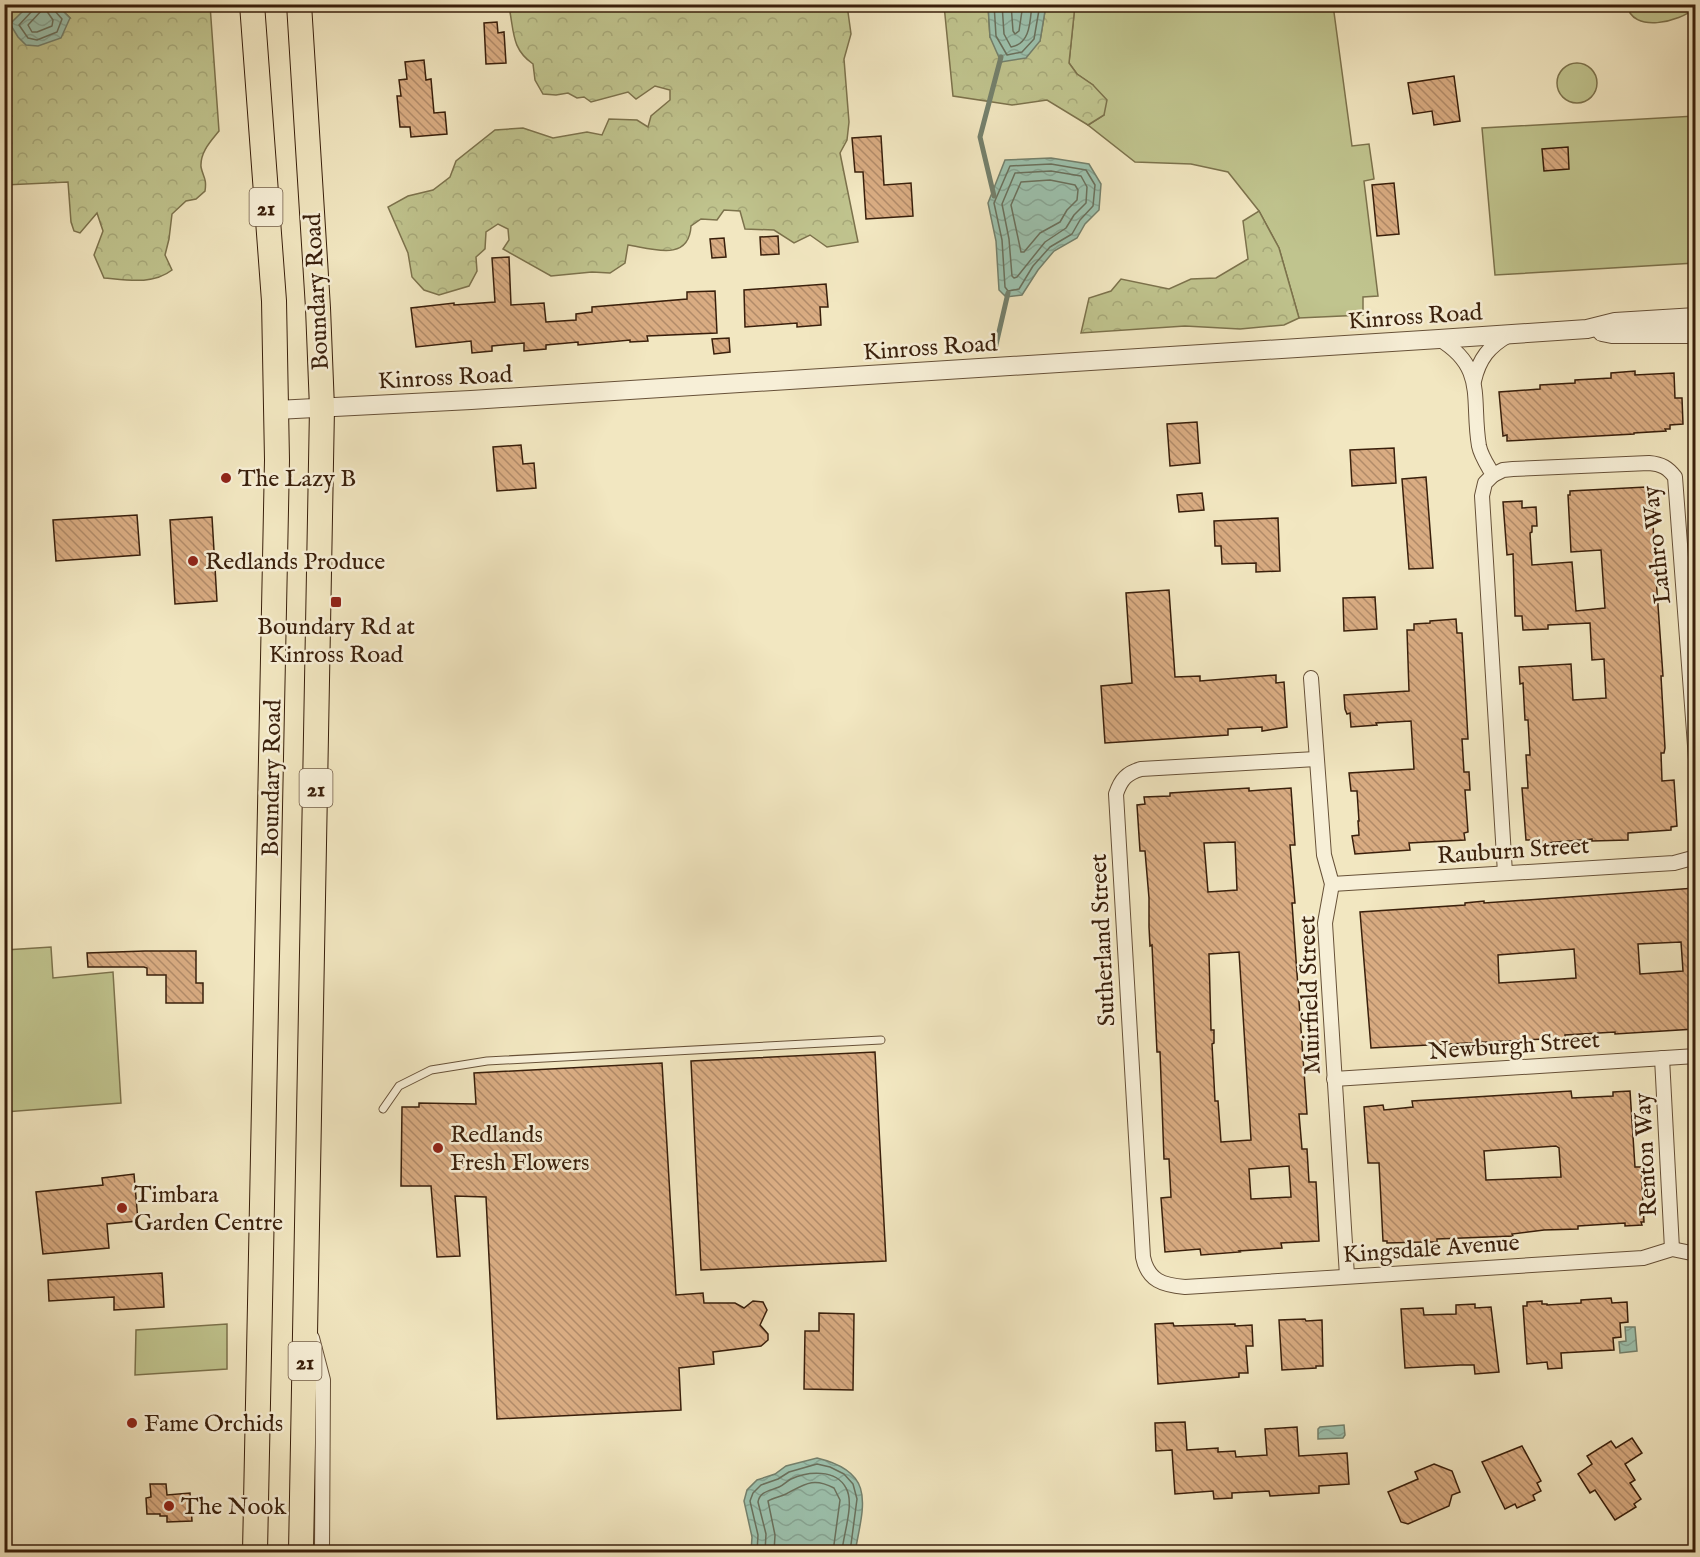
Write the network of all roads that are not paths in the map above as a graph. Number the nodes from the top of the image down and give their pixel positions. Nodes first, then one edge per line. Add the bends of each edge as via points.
1 (252, 4) edge
2 (299, 4) edge
3 (1695, 317) edge
4 (1587, 328) junction
5 (1512, 333) junction
6 (1695, 334) edge
7 (1439, 339) junction
8 (1474, 381) junction
9 (322, 408) junction
10 (276, 410) junction
11 (1493, 475) junction
12 (1311, 678) dead end
13 (1316, 759) junction
14 (1695, 759) edge
15 (1695, 857) edge
16 (1505, 873) junction
17 (1332, 884) junction
18 (881, 1040) dead end
19 (1695, 1056) edge
20 (1662, 1058) junction
21 (1334, 1079) junction
22 (383, 1109) dead end
23 (1672, 1249) junction
24 (1695, 1254) edge
25 (1347, 1276) junction
26 (1167, 1286) joint
27 (306, 1313) junction
28 (255, 1552) edge
29 (301, 1552) edge
30 (322, 1552) edge

1 - 10 highway, Boundary Road / 21 via 273,301
2 - 9 highway, Boundary Road / 21
3 - 4 street, Kinross Road via 1615,322
4 - 5 street, Kinross Road
4 - 6 street, Kinross Road via 1612,334
5 - 7 street, Kinross Road
5 - 8 street via 1483,355
7 - 8 street via 1460,354
7 - 9 street, Kinross Road
8 - 11 street via 1479,447
9 - 10 street, Kinross Road
9 - 27 highway, Boundary Road / 21
10 - 28 highway, Boundary Road / 21
11 - 14 street, Lathro Way via 1513,469 1649,463 1660,464 1675,477
11 - 16 street via 1485,483 1482,496
12 - 13 street, Muirfield Street
13 - 17 street, Muirfield Street via 1324,855
13 - 26 street, Sutherland Street via 1141,768 1120,781 1116,794 1143,1257 1146,1269
15 - 16 street, Rauburn Street via 1674,863
16 - 17 street, Rauburn Street
17 - 21 street, Muirfield Street via 1325,923
18 - 22 lane via 487,1061 431,1070 399,1086
19 - 20 street, Newburgh Street
20 - 21 street, Newburgh Street
20 - 23 street, Renton Way
21 - 25 street, Muirfield Street
23 - 24 street, Kingsdale Avenue
23 - 25 street, Kingsdale Avenue via 1643,1258
25 - 26 street, Kingsdale Avenue
27 - 29 highway, Boundary Road / 21
27 - 30 street via 323,1380

